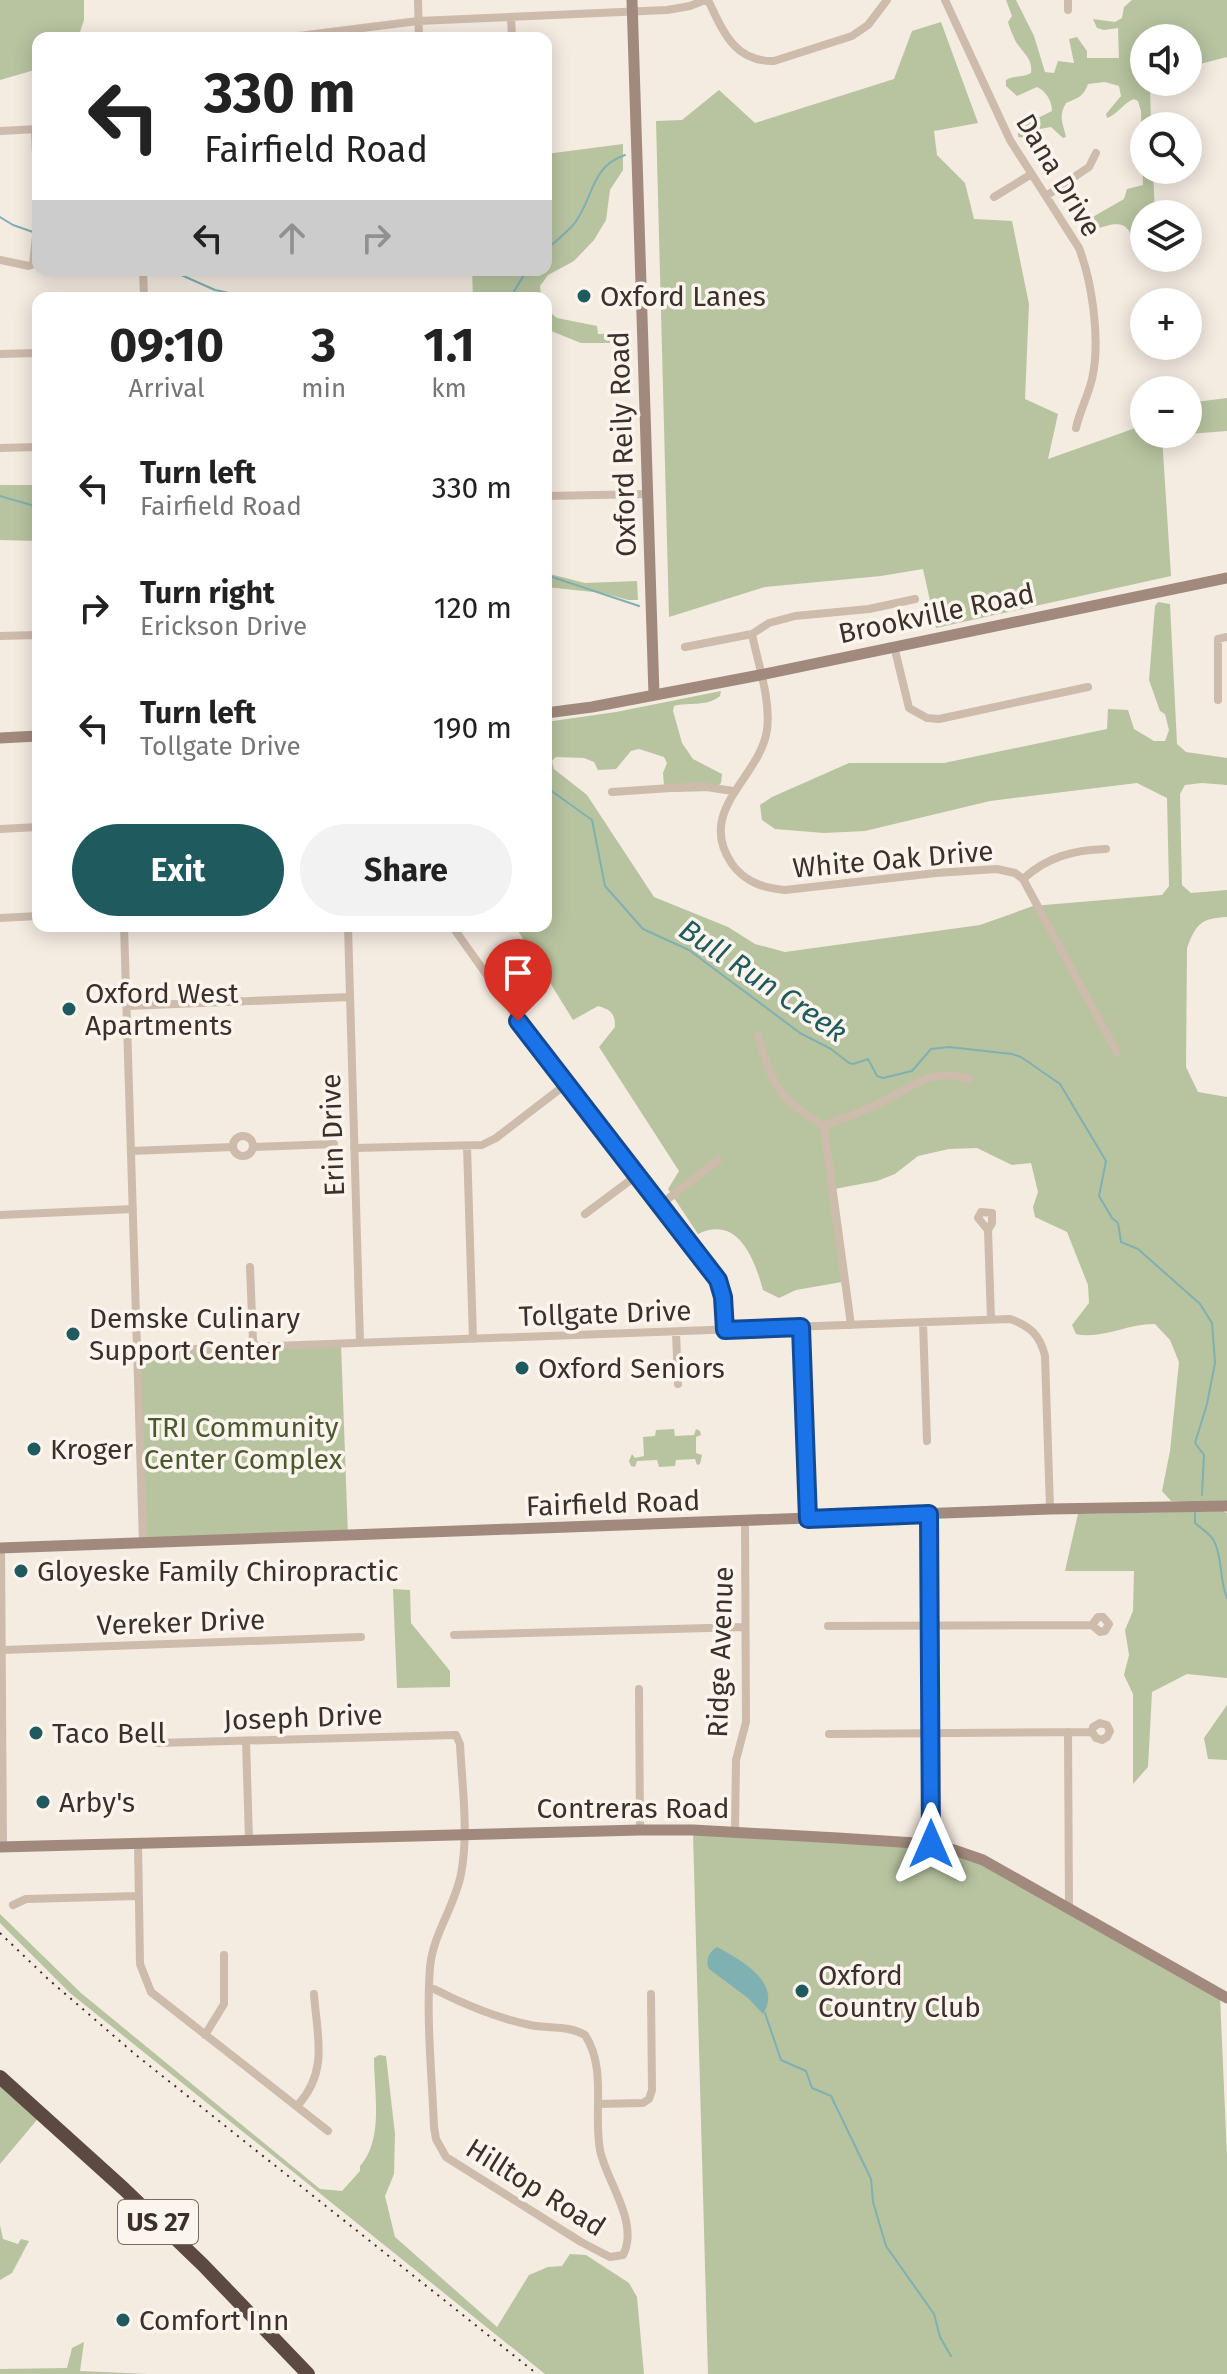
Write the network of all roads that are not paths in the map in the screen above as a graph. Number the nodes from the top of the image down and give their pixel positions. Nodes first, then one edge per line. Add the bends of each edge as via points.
1 (418, 0) edge
2 (707, 0) edge
3 (887, 0) edge
4 (945, 0) edge
5 (1068, 0) edge
6 (632, 6) edge
7 (1068, 10) dead end
8 (511, 17) junction
9 (418, 21) junction
10 (331, 32) edge
11 (419, 32) edge
12 (512, 32) edge
13 (32, 129) edge
14 (0, 131) edge
15 (1096, 153) dead end
16 (1030, 175) junction
17 (1046, 196) junction
18 (994, 197) dead end
19 (0, 260) edge
20 (32, 260) edge
21 (32, 353) edge
22 (0, 354) edge
23 (1076, 428) dead end
24 (32, 447) edge
25 (0, 448) edge
26 (648, 494) junction
27 (552, 496) edge
28 (1227, 578) edge
29 (915, 599) dead end
30 (752, 634) junction
31 (32, 635) edge
32 (0, 636) edge
33 (1227, 637) edge
34 (894, 646) junction
35 (685, 647) dead end
36 (760, 675) junction
37 (1088, 687) dead end
38 (654, 695) junction
39 (1218, 700) dead end
40 (552, 712) edge
41 (32, 736) edge
42 (0, 738) edge
43 (733, 791) junction
44 (612, 792) dead end
45 (32, 827) edge
46 (0, 829) edge
47 (1106, 849) dead end
48 (1023, 879) junction
49 (32, 916) edge
50 (0, 918) edge
51 (124, 932) edge
52 (348, 932) edge
53 (456, 932) edge
54 (350, 997) junction
55 (127, 1006) junction
56 (758, 1036) dead end
57 (1117, 1053) dead end
58 (969, 1079) dead end
59 (565, 1085) junction
60 (824, 1126) junction
61 (334, 1144) dead end
62 (467, 1146) junction
63 (233, 1147) junction
64 (253, 1147) junction
65 (354, 1148) junction
66 (131, 1151) junction
67 (718, 1160) dead end
68 (636, 1176) junction
69 (660, 1205) junction
70 (133, 1209) junction
71 (585, 1214) dead end
72 (0, 1215) edge
73 (988, 1230) dead end
74 (250, 1267) dead end
75 (991, 1319) junction
76 (923, 1322) junction
77 (851, 1325) junction
78 (801, 1327) junction
79 (725, 1330) junction
80 (676, 1332) junction
81 (473, 1339) junction
82 (360, 1342) junction
83 (256, 1347) junction
84 (137, 1351) junction
85 (678, 1384) dead end
86 (927, 1441) dead end
87 (1227, 1506) edge
88 (1050, 1509) junction
89 (929, 1514) junction
90 (808, 1519) junction
91 (745, 1522) junction
92 (143, 1543) junction
93 (0, 1548) edge
94 (931, 1625) junction
95 (1092, 1625) dead end
96 (828, 1626) dead end
97 (745, 1627) junction
98 (454, 1635) dead end
99 (361, 1637) dead end
100 (3, 1650) junction
101 (639, 1689) dead end
102 (931, 1732) junction
103 (1068, 1732) junction
104 (1092, 1732) dead end
105 (829, 1734) dead end
106 (451, 1735) joint
107 (246, 1741) junction
108 (157, 1743) dead end
109 (640, 1830) junction
110 (735, 1831) junction
111 (464, 1834) junction
112 (249, 1840) junction
113 (138, 1842) junction
114 (931, 1844) junction
115 (2, 1847) edge
116 (138, 1896) junction
117 (13, 1905) dead end
118 (1069, 1909) junction
119 (224, 1955) dead end
120 (430, 1987) junction
121 (314, 1994) dead end
122 (651, 1994) dead end
123 (1227, 1998) edge
124 (205, 2035) junction
125 (0, 2077) edge
126 (598, 2104) junction
127 (298, 2105) junction
128 (328, 2131) dead end
129 (308, 2374) edge

1 - 9 street
2 - 3 street via 731,45 740,53 774,61 852,36
2 - 6 street via 667,10
4 - 16 street, Dana Drive
5 - 7 street
6 - 8 street
6 - 26 street, Oxford Reily Road
8 - 9 street
8 - 12 street
9 - 10 street
9 - 11 street
13 - 14 street
15 - 17 street via 1089,167
16 - 17 street, Dana Drive
16 - 18 street
17 - 23 street, Dana Drive via 1079,248 1088,277 1096,355
19 - 20 street via 31,265
21 - 22 street
24 - 25 street
26 - 27 street
26 - 38 street, Oxford Reily Road
28 - 34 street, Brookville Road
29 - 30 street via 795,616
30 - 35 street
30 - 36 street, White Oak Drive
31 - 32 street
33 - 39 street via 1218,639
34 - 36 street, Brookville Road
34 - 37 street via 909,708 927,718
36 - 38 street, Brookville Road
36 - 43 street, White Oak Drive via 768,720 764,744
38 - 40 street, Brookville Road
41 - 42 street
43 - 44 street via 700,786
43 - 48 street, White Oak Drive via 723,818 725,853 749,881 765,888 797,890 997,869
45 - 46 street
47 - 48 street via 1056,857
48 - 57 street, White Oak Drive
49 - 50 street
51 - 55 street
52 - 54 street, Erin Drive
53 - 59 street
54 - 55 street
54 - 65 street, Erin Drive
55 - 66 street
56 - 60 street via 781,1096
58 - 60 street via 926,1077
59 - 62 street via 490,1142
59 - 68 street
60 - 77 street
61 - 64 street
62 - 65 street
62 - 81 street
63 - 64 street via 245,1156
63 - 64 street via 244,1136
63 - 66 street
65 - 82 street, Erin Drive
66 - 70 street
67 - 69 street
68 - 69 street
68 - 71 street
69 - 79 street via 718,1280
70 - 72 street
70 - 84 street
73 - 75 street
74 - 83 street
75 - 76 street, Tollgate Drive
75 - 88 street, Tollgate Drive via 1023,1323 1042,1342
76 - 77 street, Tollgate Drive
76 - 86 street
77 - 78 street, Tollgate Drive
78 - 79 street, Tollgate Drive
78 - 90 street
79 - 80 street, Tollgate Drive
80 - 81 street, Tollgate Drive
80 - 85 street
81 - 82 street, Tollgate Drive
82 - 83 street, Tollgate Drive
83 - 84 street, Tollgate Drive
84 - 92 street
87 - 88 street, Fairfield Road
88 - 89 street, Fairfield Road
89 - 90 street, Fairfield Road
89 - 94 street
90 - 91 street, Fairfield Road
91 - 92 street, Fairfield Road
91 - 97 street, Ridge Avenue
92 - 93 street, Fairfield Road
93 - 100 street
94 - 95 street
94 - 96 street
94 - 102 street
97 - 98 street
97 - 110 street, Ridge Avenue via 746,1722 736,1760
99 - 100 street, Vereker Drive
100 - 115 street
101 - 109 street
102 - 103 street
102 - 105 street
102 - 114 street
103 - 104 street
103 - 118 street
106 - 107 street, Joseph Drive
106 - 111 street, Hilltop Road via 460,1744
107 - 108 street, Joseph Drive
107 - 112 street
109 - 110 street, Contreras Road
109 - 111 street, Contreras Road
110 - 114 street, Contreras Road
111 - 112 street, Contreras Road
111 - 120 street, Hilltop Road via 452,1905 434,1944
112 - 113 street, Contreras Road
113 - 115 street, Contreras Road
113 - 116 street
114 - 118 street, Contreras Road via 983,1860
116 - 117 street via 26,1899
116 - 124 street via 140,1964 146,1983
118 - 123 street, Contreras Road
119 - 124 street via 224,2004
120 - 126 street, Hilltop Road via 527,2024 565,2027 585,2035 595,2057
120 - 126 street, Hilltop Road via 434,2127 440,2150 555,2226 618,2258 626,2249 625,2221 600,2153
121 - 127 street via 319,2062 316,2079
122 - 126 street via 649,2099
124 - 127 street
125 - 129 highway, US 27 via 203,2265
127 - 128 street

